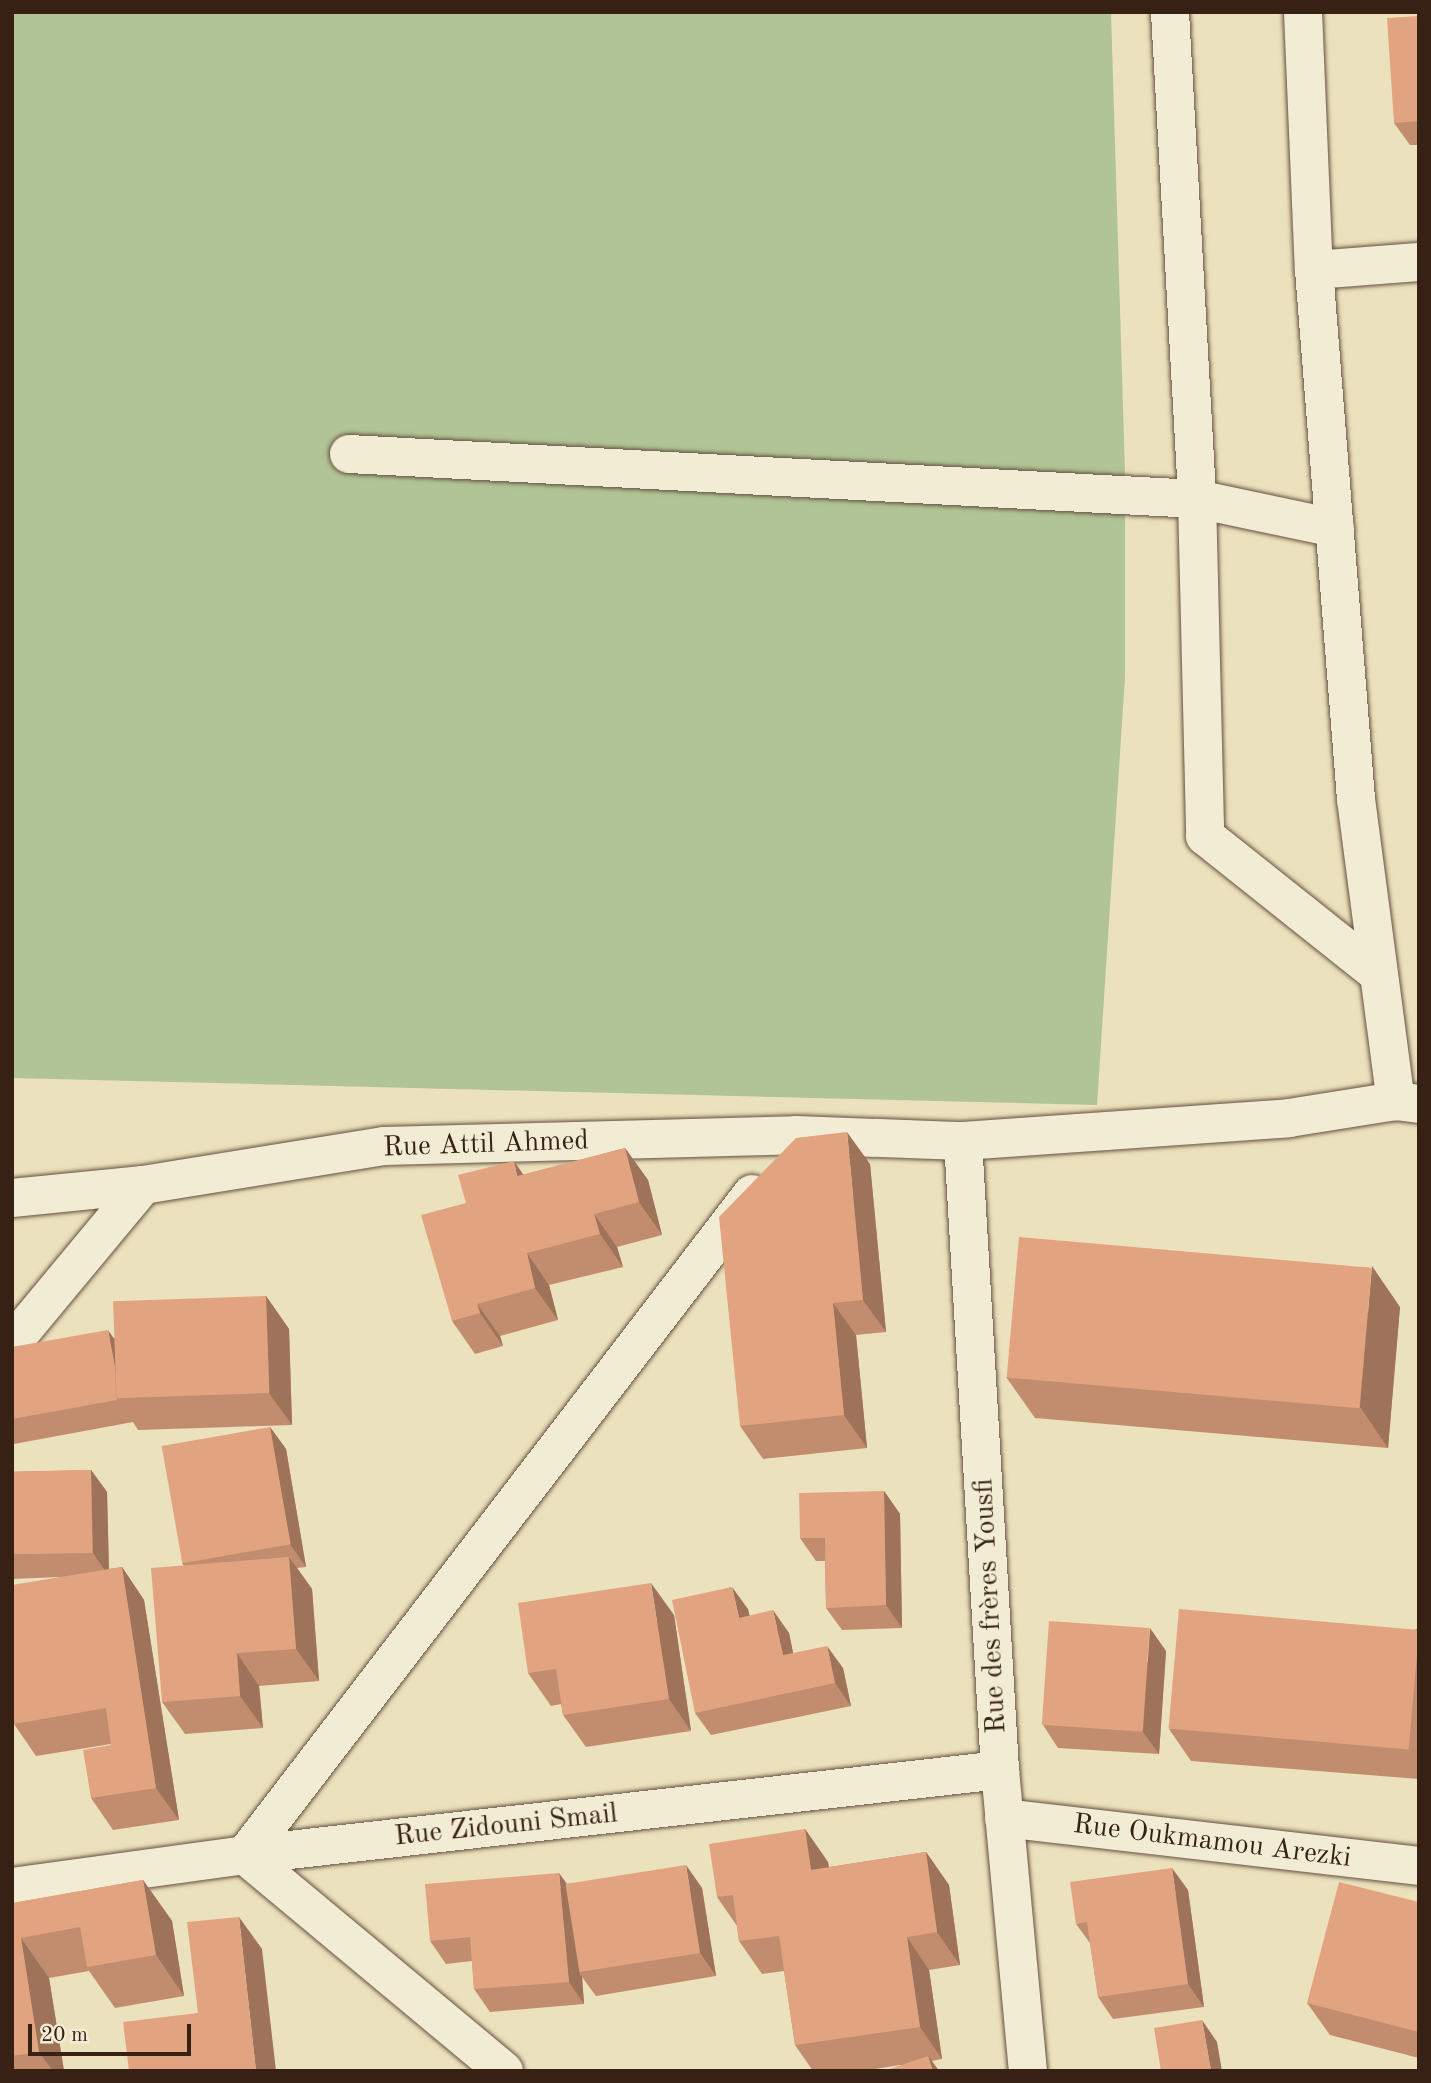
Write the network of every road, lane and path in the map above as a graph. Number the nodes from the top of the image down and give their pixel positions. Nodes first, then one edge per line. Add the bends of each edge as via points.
1 (1170, 12) edge
2 (1303, 12) edge
3 (1419, 262) edge
4 (1314, 270) junction
5 (349, 454) dead end
6 (1196, 499) junction
7 (1335, 528) junction
8 (1376, 972) junction
9 (1407, 1103) edge
10 (796, 1135) junction
11 (963, 1141) junction
12 (143, 1185) junction
13 (12, 1198) edge
14 (12, 1343) edge
15 (1000, 1770) junction
16 (1004, 1818) junction
17 (245, 1855) junction
18 (1419, 1866) edge
19 (12, 1888) edge
20 (504, 2071) edge
21 (1028, 2071) edge

1 - 6 street
2 - 4 street
3 - 4 street
4 - 7 street
5 - 6 street
6 - 7 street
6 - 8 street via 1205,836
7 - 8 street via 1356,799
8 - 9 street
9 - 11 street, Rue Attil Ahmed via 1289,1118
10 - 11 street, Rue Attil Ahmed
10 - 12 street, Rue Attil Ahmed via 384,1146
10 - 17 street
11 - 15 street, Rue des frères Yousfi
12 - 13 street, Rue Attil Ahmed
12 - 14 street
15 - 16 street, Rue des frères Yousfi
15 - 17 street, Rue Zidouni Smail
16 - 18 street, Rue Oukmamou Arezki
16 - 21 street, Rue des frères Yousfi
17 - 19 street, Rue Zidouni Smail
17 - 20 street

